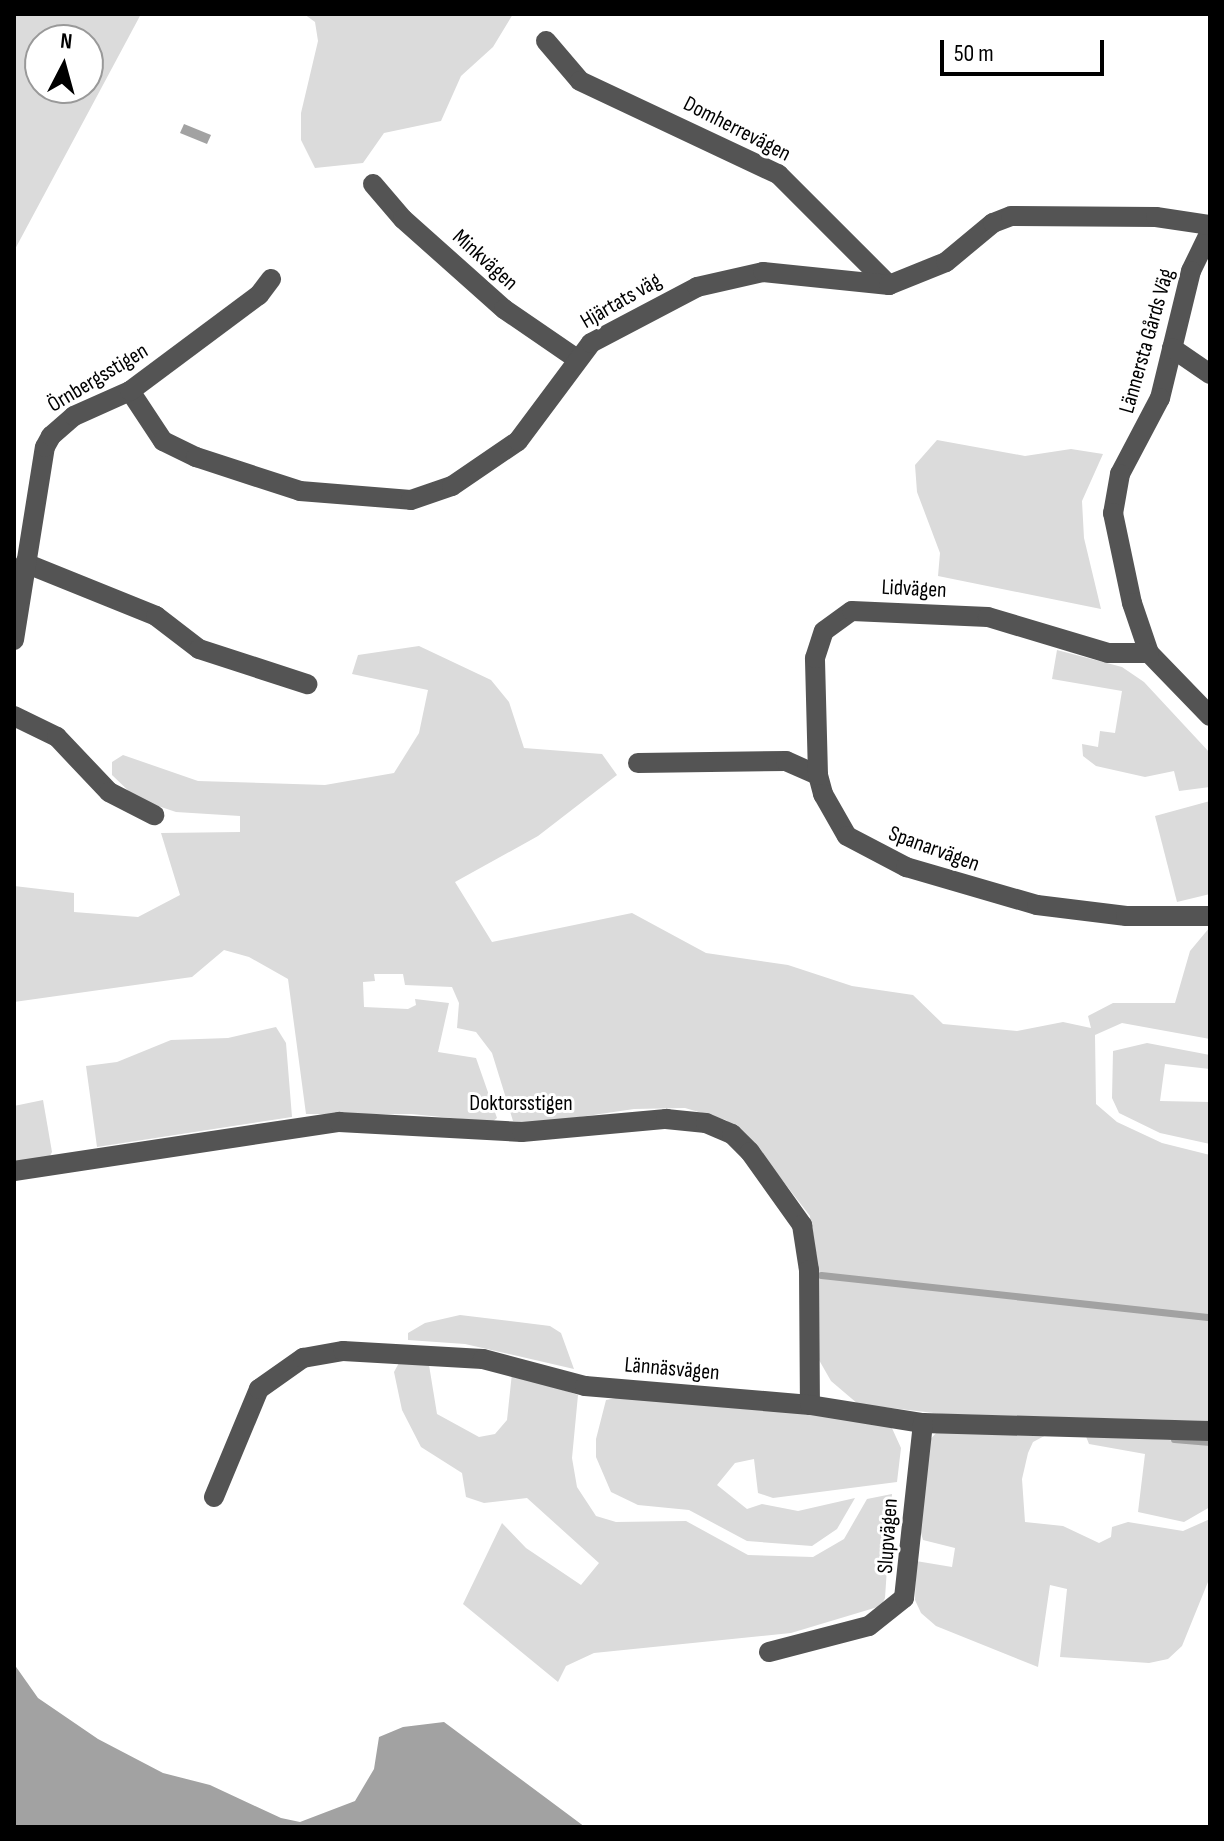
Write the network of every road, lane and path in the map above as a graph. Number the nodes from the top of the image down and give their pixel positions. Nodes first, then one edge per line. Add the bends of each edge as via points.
1 (546, 41) dead end
2 (373, 184) dead end
3 (1210, 225) edge
4 (1210, 232) edge
5 (271, 279) dead end
6 (889, 285) junction
7 (1172, 348) junction
8 (577, 359) junction
9 (1210, 374) edge
10 (130, 391) junction
11 (25, 563) junction
12 (14, 640) edge
13 (1149, 653) junction
14 (307, 684) dead end
15 (14, 716) edge
16 (1210, 716) edge
17 (638, 763) dead end
18 (818, 775) junction
19 (154, 815) dead end
20 (1210, 916) edge
21 (14, 1171) edge
22 (810, 1405) junction
23 (923, 1423) junction
24 (1210, 1431) edge
25 (214, 1497) dead end
26 (769, 1652) dead end

1 - 6 street, Domherrevägen via 580,81 778,174
2 - 8 street, Minkvägen via 403,219 504,309
3 - 6 street, Hjärtats väg via 1156,217 1011,216 993,223 946,262
4 - 7 street, Lännersta Gårds Väg via 1191,271
5 - 10 street, Örnbergsstigen via 252,301
6 - 8 street, Hjärtats väg via 763,272 731,277 634,316 591,343
7 - 9 street
7 - 13 street, Lännersta Gårds Väg via 1150,423 1120,474 1113,513 1132,603
8 - 10 street, Hjärtats väg via 550,405 518,441 452,486 411,500 300,491 196,457 163,441
10 - 11 street, Örnbergsstigen via 74,416 51,436
11 - 12 street, Örnbergsstigen
11 - 14 street via 156,616 199,649
13 - 16 street, Lännersta Gårds Väg
13 - 18 street, Lidvägen via 1108,653 988,617 852,611 824,631 815,658
15 - 19 street via 57,737 109,792
17 - 18 street via 750,757 786,761
18 - 20 street, Spanarvägen via 847,836 906,867 1037,905 1126,916
21 - 22 street, Doktorsstigen via 339,1122 522,1132 666,1119 706,1123 732,1134 750,1152 802,1225 809,1270
22 - 23 street, Lännäsvägen
22 - 25 street, Lännäsvägen via 585,1386 483,1359 323,1353 303,1358 259,1389
23 - 24 street, Lännäsvägen
23 - 26 street, Slupvägen via 904,1598 869,1626

